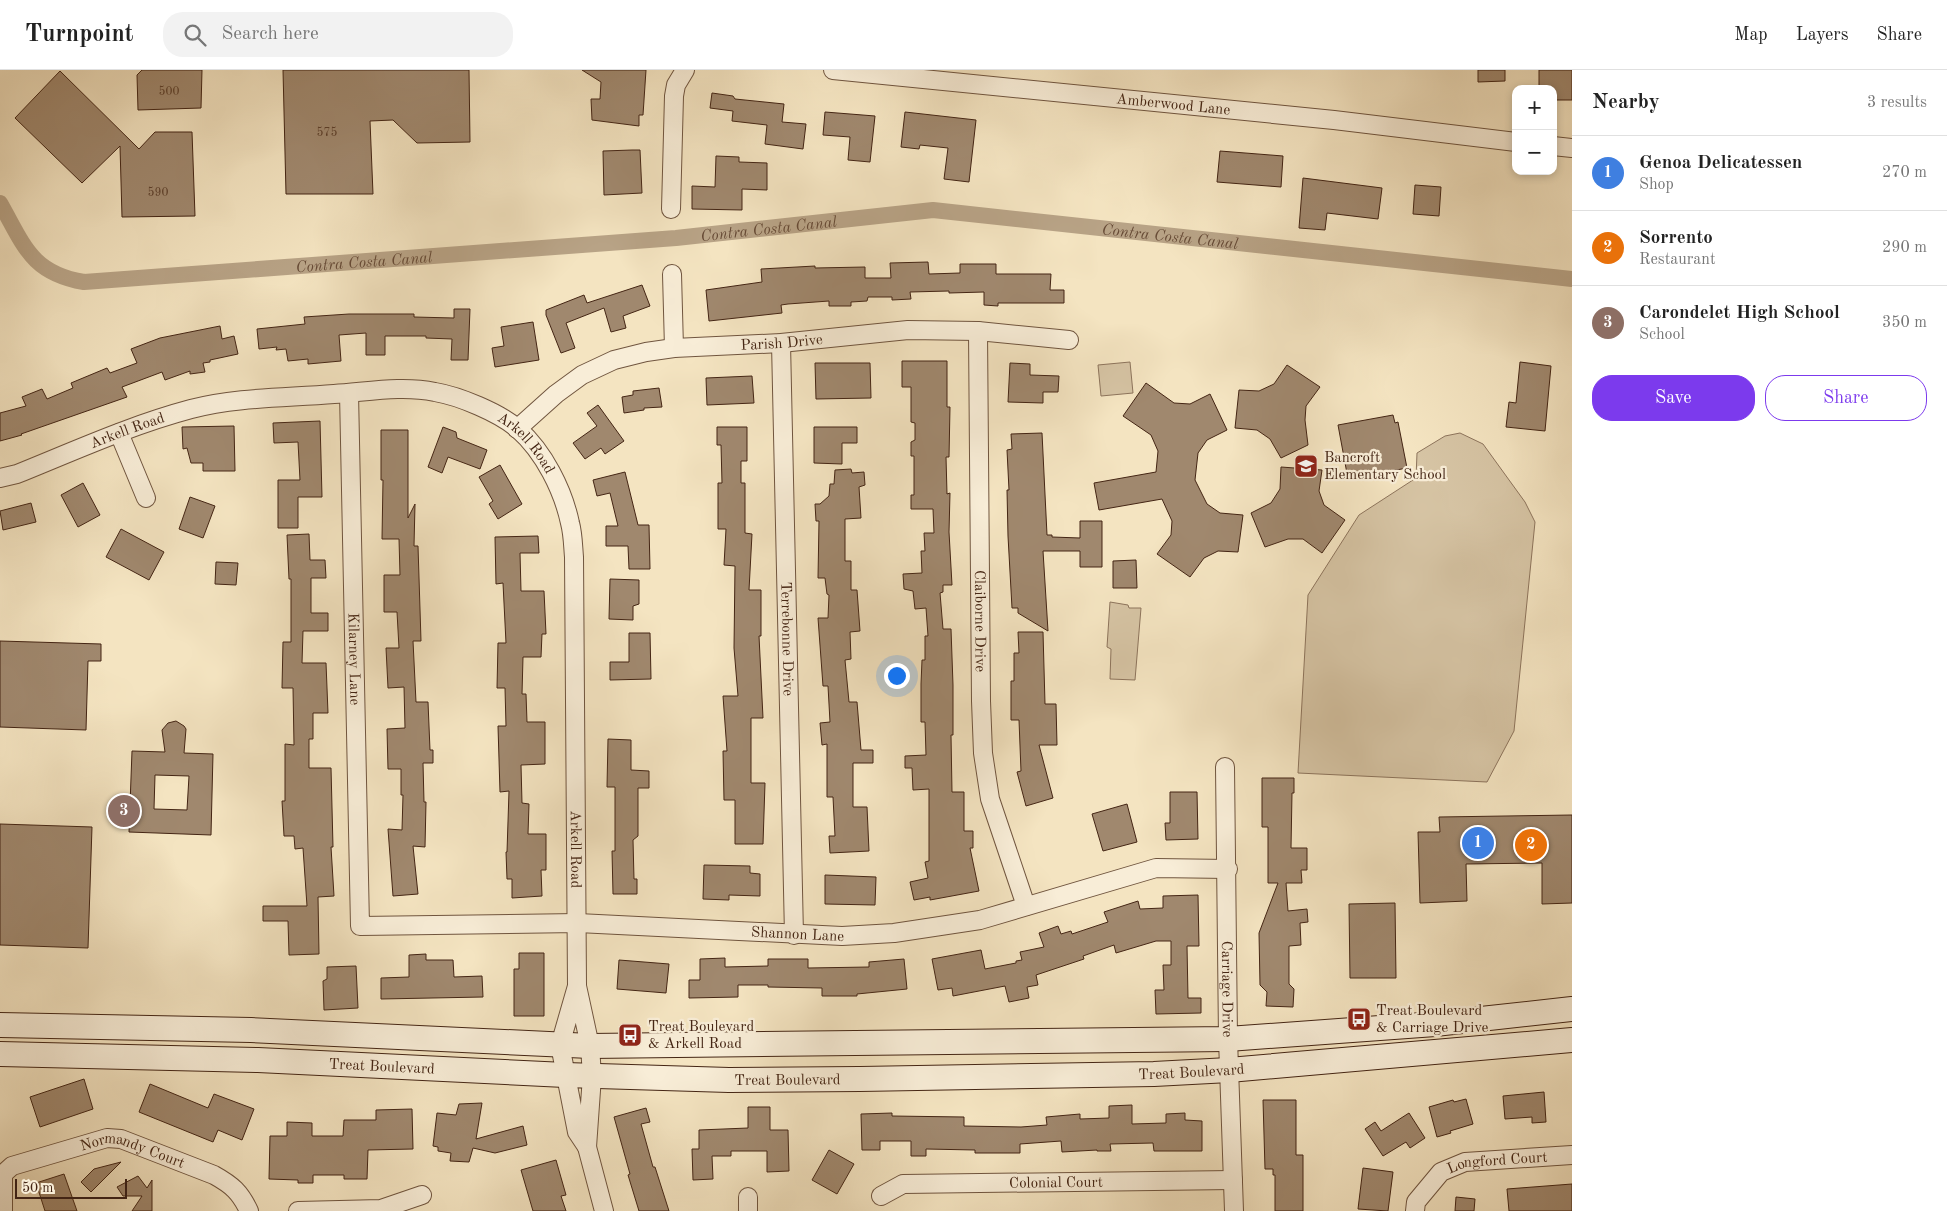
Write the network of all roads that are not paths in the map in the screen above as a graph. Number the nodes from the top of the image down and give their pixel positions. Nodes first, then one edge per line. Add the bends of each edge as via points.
1 (686, 70) edge
2 (832, 70) edge
3 (1512, 142) edge
4 (1557, 146) edge
5 (1572, 148) edge
6 (671, 209) dead end
7 (672, 274) dead end
8 (978, 331) junction
9 (1069, 340) dead end
10 (782, 343) junction
11 (674, 348) junction
12 (349, 393) junction
13 (517, 428) junction
14 (119, 433) junction
15 (0, 478) edge
16 (146, 498) dead end
17 (1225, 767) dead end
18 (1228, 869) junction
19 (1026, 906) junction
20 (578, 923) junction
21 (360, 926) joint
22 (794, 935) junction
23 (577, 986) junction
24 (1572, 1010) edge
25 (0, 1025) edge
26 (1228, 1040) junction
27 (1572, 1040) edge
28 (560, 1045) junction
29 (590, 1046) junction
30 (0, 1054) edge
31 (1229, 1070) junction
32 (565, 1076) junction
33 (592, 1076) junction
34 (587, 1147) junction
35 (1572, 1154) edge
36 (1233, 1180) junction
37 (422, 1195) dead end
38 (881, 1196) dead end
39 (3, 1211) edge
40 (249, 1211) edge
41 (298, 1211) edge
42 (604, 1211) edge
43 (1234, 1211) edge
44 (1415, 1211) edge

1 - 6 street via 676,85 674,96
2 - 3 street, Amberwood Lane via 1334,120
4 - 5 street
7 - 11 street
8 - 9 street, Parish Drive
8 - 10 street, Parish Drive via 908,330
8 - 19 street, Claiborne Drive via 983,752 990,799
10 - 11 street, Parish Drive
10 - 22 street, Terrebonne Drive
11 - 13 street, Parish Drive via 614,360 590,372 556,394
12 - 13 street, Arkell Road via 400,389 435,392 466,401
12 - 14 street, Arkell Road via 237,401 192,409
12 - 21 street, Kilarney Lane
13 - 20 street, Arkell Road via 543,458 558,487 570,523 574,557
14 - 15 street, Arkell Road
14 - 16 street
17 - 18 street, Carriage Drive
18 - 19 street, Shannon Lane via 1156,868
18 - 26 street, Carriage Drive
19 - 22 street, Shannon Lane via 980,920 903,932
20 - 21 street, Shannon Lane
20 - 22 street, Shannon Lane
20 - 23 street, Arkell Road
23 - 28 street, Arkell Road
23 - 29 street, Arkell Road
24 - 26 main road, Treat Boulevard
25 - 28 main road, Treat Boulevard via 251,1030
26 - 29 main road, Treat Boulevard
26 - 31 street, Carriage Drive
27 - 31 main road, Treat Boulevard
28 - 29 main road, Treat Boulevard
28 - 32 street, Arkell Road
29 - 33 street, Arkell Road
30 - 32 main road, Treat Boulevard via 258,1060
31 - 33 main road, Treat Boulevard via 860,1079
31 - 36 street, Carriage Drive
32 - 33 main road, Treat Boulevard
32 - 34 street, Arkell Road via 577,1132
33 - 34 street, Arkell Road
34 - 42 street, Arkell Road
35 - 44 street, Longford Court via 1465,1162 1441,1172 1416,1202
36 - 38 street, Colonial Court via 903,1184
36 - 43 street, Carriage Drive
37 - 41 street via 381,1208
39 - 40 street, Normandy Court via 2,1174 12,1166 107,1138 121,1139 214,1175 242,1196

